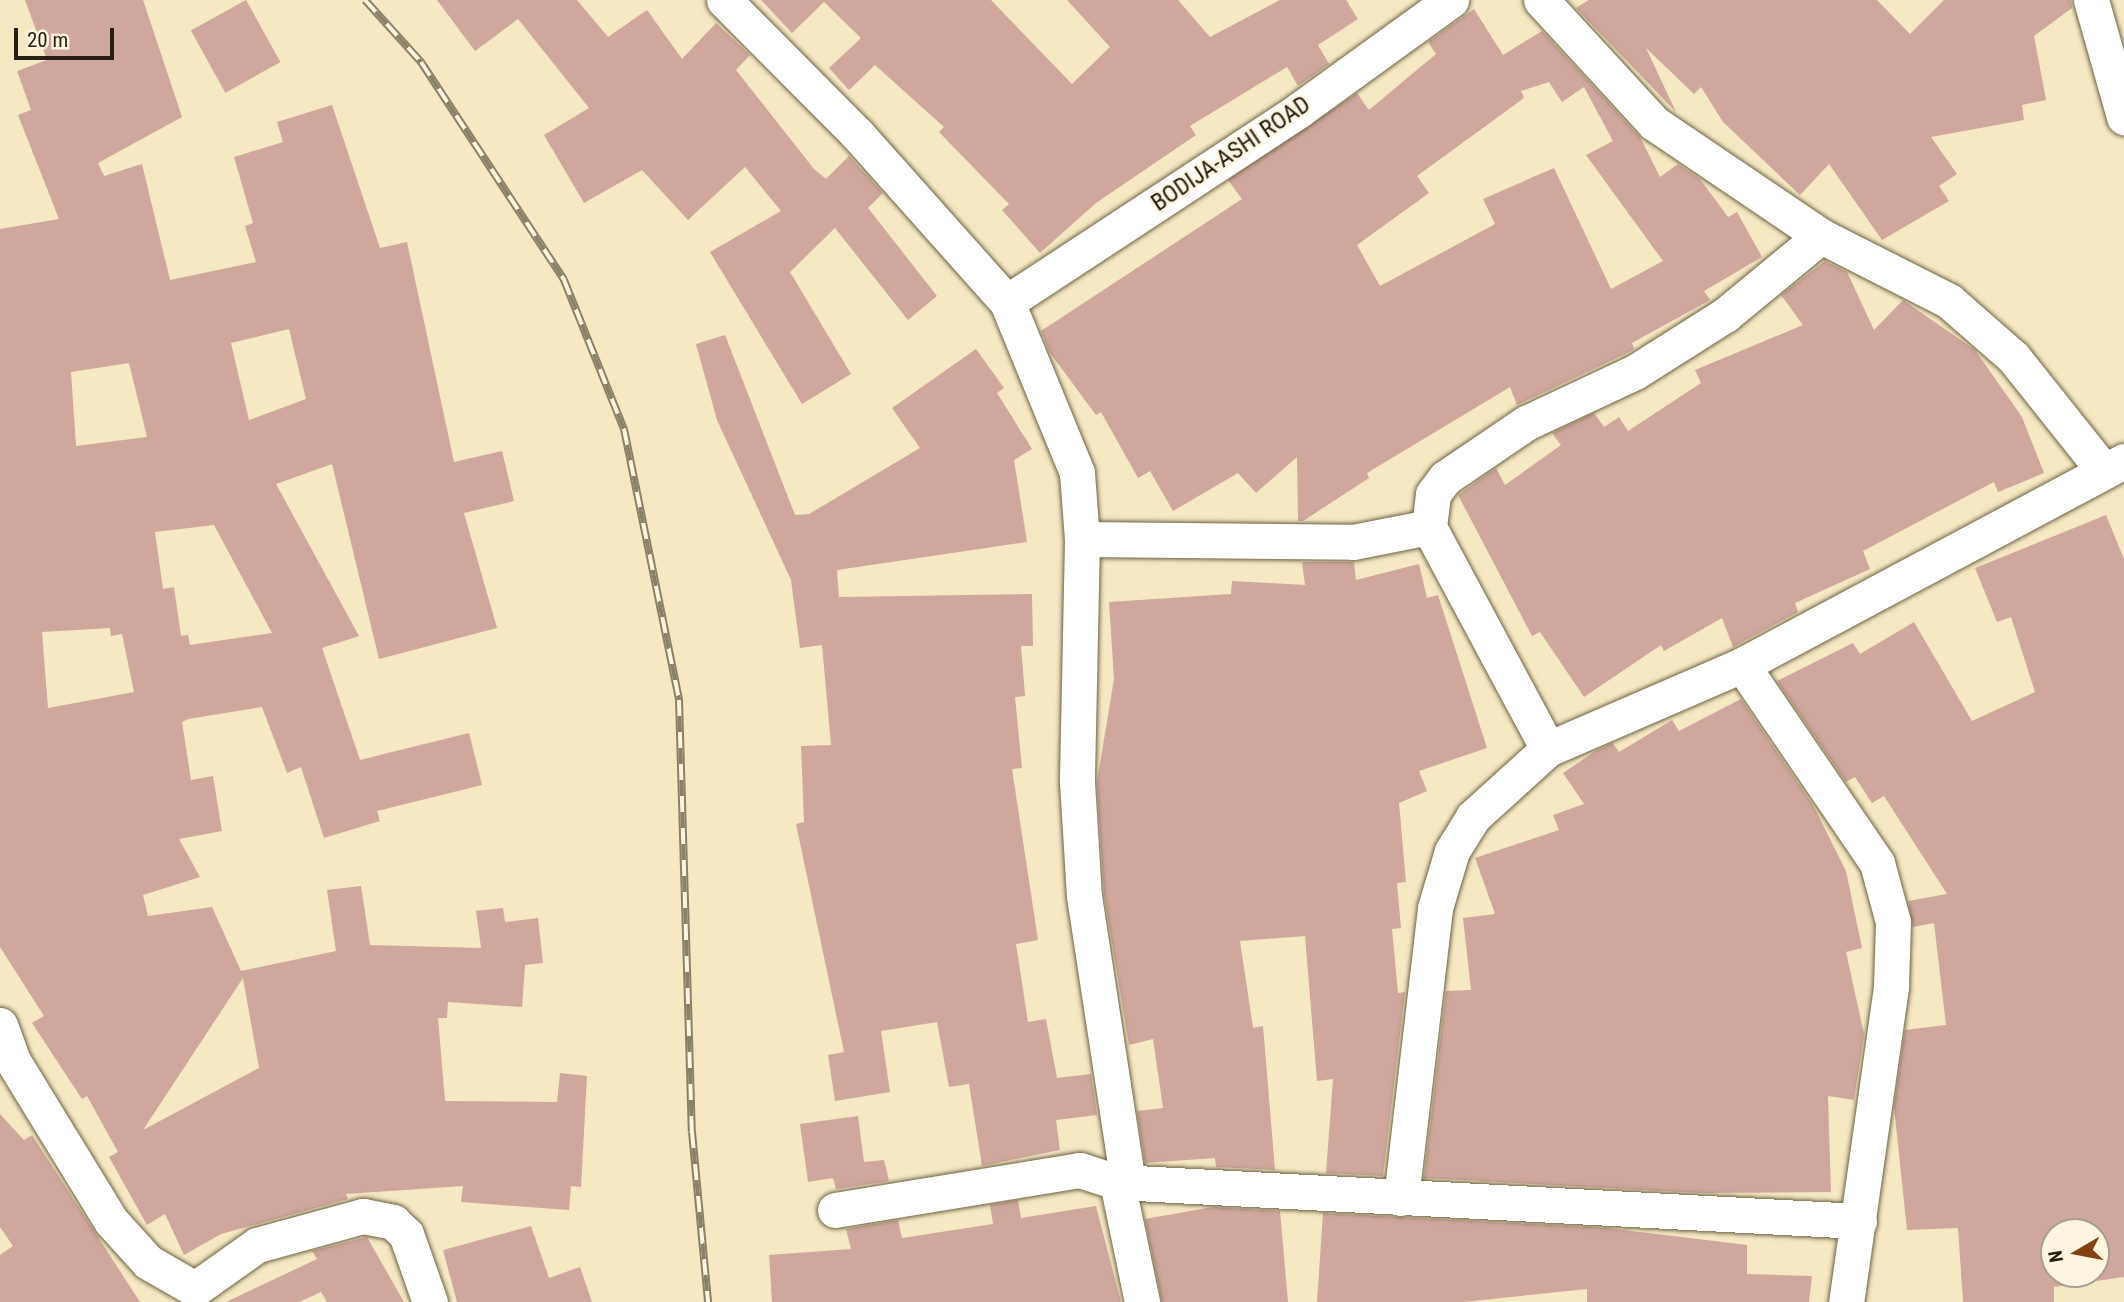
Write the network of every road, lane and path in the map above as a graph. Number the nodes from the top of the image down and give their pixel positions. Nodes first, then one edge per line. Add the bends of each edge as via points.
1 (723, 0) edge
2 (1451, 0) edge
3 (1541, 0) edge
4 (2091, 0) edge
5 (2124, 117) edge
6 (1821, 236) junction
7 (1007, 302) junction
8 (2114, 466) edge
9 (1429, 527) junction
10 (1082, 539) junction
11 (1742, 665) junction
12 (1548, 749) junction
13 (0, 1026) edge
14 (7, 1063) edge
15 (1122, 1180) junction
16 (1401, 1198) junction
17 (835, 1210) dead end
18 (1858, 1221) junction
19 (195, 1298) edge
20 (430, 1302) edge
21 (1142, 1302) edge
22 (1846, 1302) edge

1 - 7 street via 858,135
2 - 7 street, BODIJA-ASHI ROAD via 1319,96
3 - 6 street via 1654,123
4 - 5 street
6 - 8 street via 1950,300 2014,358
6 - 9 street via 1726,314 1635,372 1526,423 1445,478 1433,494
7 - 10 street via 1077,473
8 - 11 street
9 - 10 street via 1353,542
9 - 12 street
10 - 15 street via 1076,782 1084,896
11 - 12 street
11 - 18 street via 1877,863 1893,922 1891,987
12 - 16 street via 1473,817 1452,851 1435,908
13 - 14 street
14 - 19 street via 111,1221 148,1262
15 - 16 street
15 - 17 street via 1080,1170 1054,1171
15 - 21 street
16 - 18 street
18 - 22 street
19 - 20 street via 257,1245 363,1216 393,1222 407,1234

